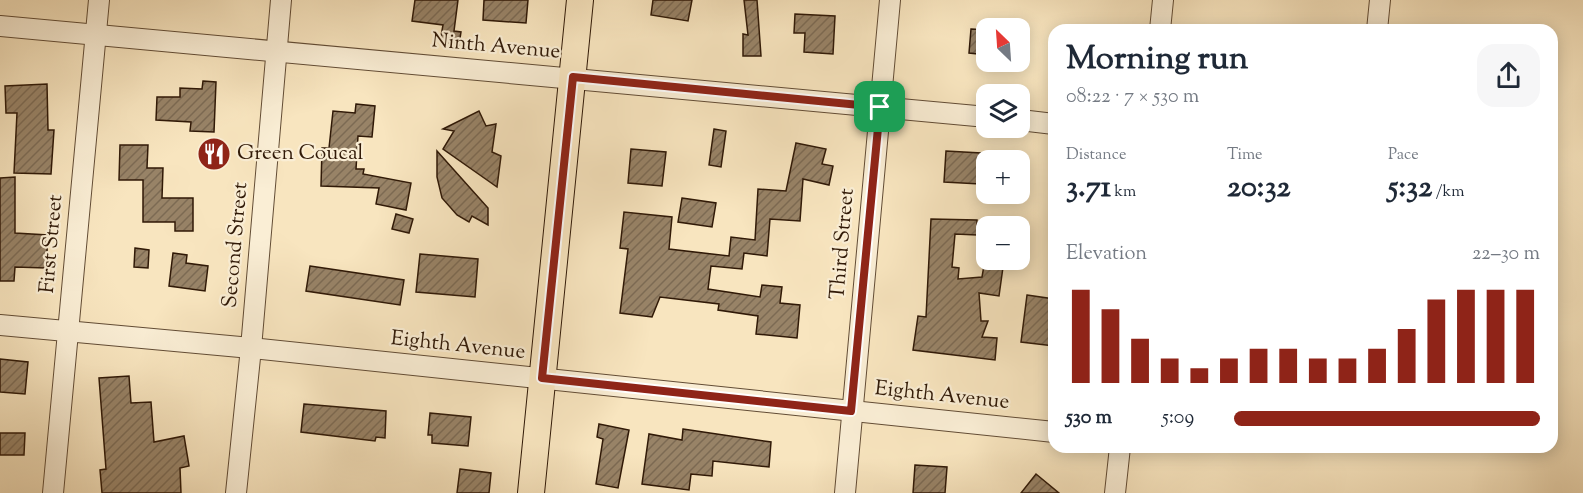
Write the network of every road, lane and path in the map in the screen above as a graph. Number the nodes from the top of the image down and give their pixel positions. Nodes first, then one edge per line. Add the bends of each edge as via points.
1 (99, 0) edge
2 (281, 0) edge
3 (580, 0) edge
4 (890, 0) edge
5 (1163, 0) edge
6 (1380, 0) edge
7 (1161, 24) edge
8 (1378, 24) edge
9 (0, 26) edge
10 (95, 35) junction
11 (276, 52) junction
12 (573, 77) junction
13 (880, 107) junction
14 (976, 116) edge
15 (1030, 121) edge
16 (1048, 123) edge
17 (0, 325) edge
18 (68, 332) junction
19 (251, 348) junction
20 (542, 378) junction
21 (851, 411) junction
22 (1048, 431) edge
23 (1119, 453) edge
24 (53, 493) edge
25 (236, 493) edge
26 (531, 493) edge
27 (845, 493) edge
28 (1115, 493) edge

1 - 10 street, First Street
2 - 11 street, Second Street
3 - 12 main road
4 - 13 street, Third Street
5 - 7 street
6 - 8 street
9 - 10 street, Ninth Avenue
10 - 11 street, Ninth Avenue
10 - 18 street, First Street
11 - 12 street, Ninth Avenue
11 - 19 street, Second Street
12 - 13 street, Ninth Avenue
12 - 20 main road
13 - 14 street, Ninth Avenue
13 - 21 street, Third Street
15 - 16 street
17 - 18 street, Eighth Avenue
18 - 19 street, Eighth Avenue
18 - 24 street, First Street
19 - 20 street, Eighth Avenue
19 - 25 street, Second Street
20 - 21 street, Eighth Avenue
20 - 26 main road
21 - 22 street, Eighth Avenue
21 - 27 street, Third Street
23 - 28 street

